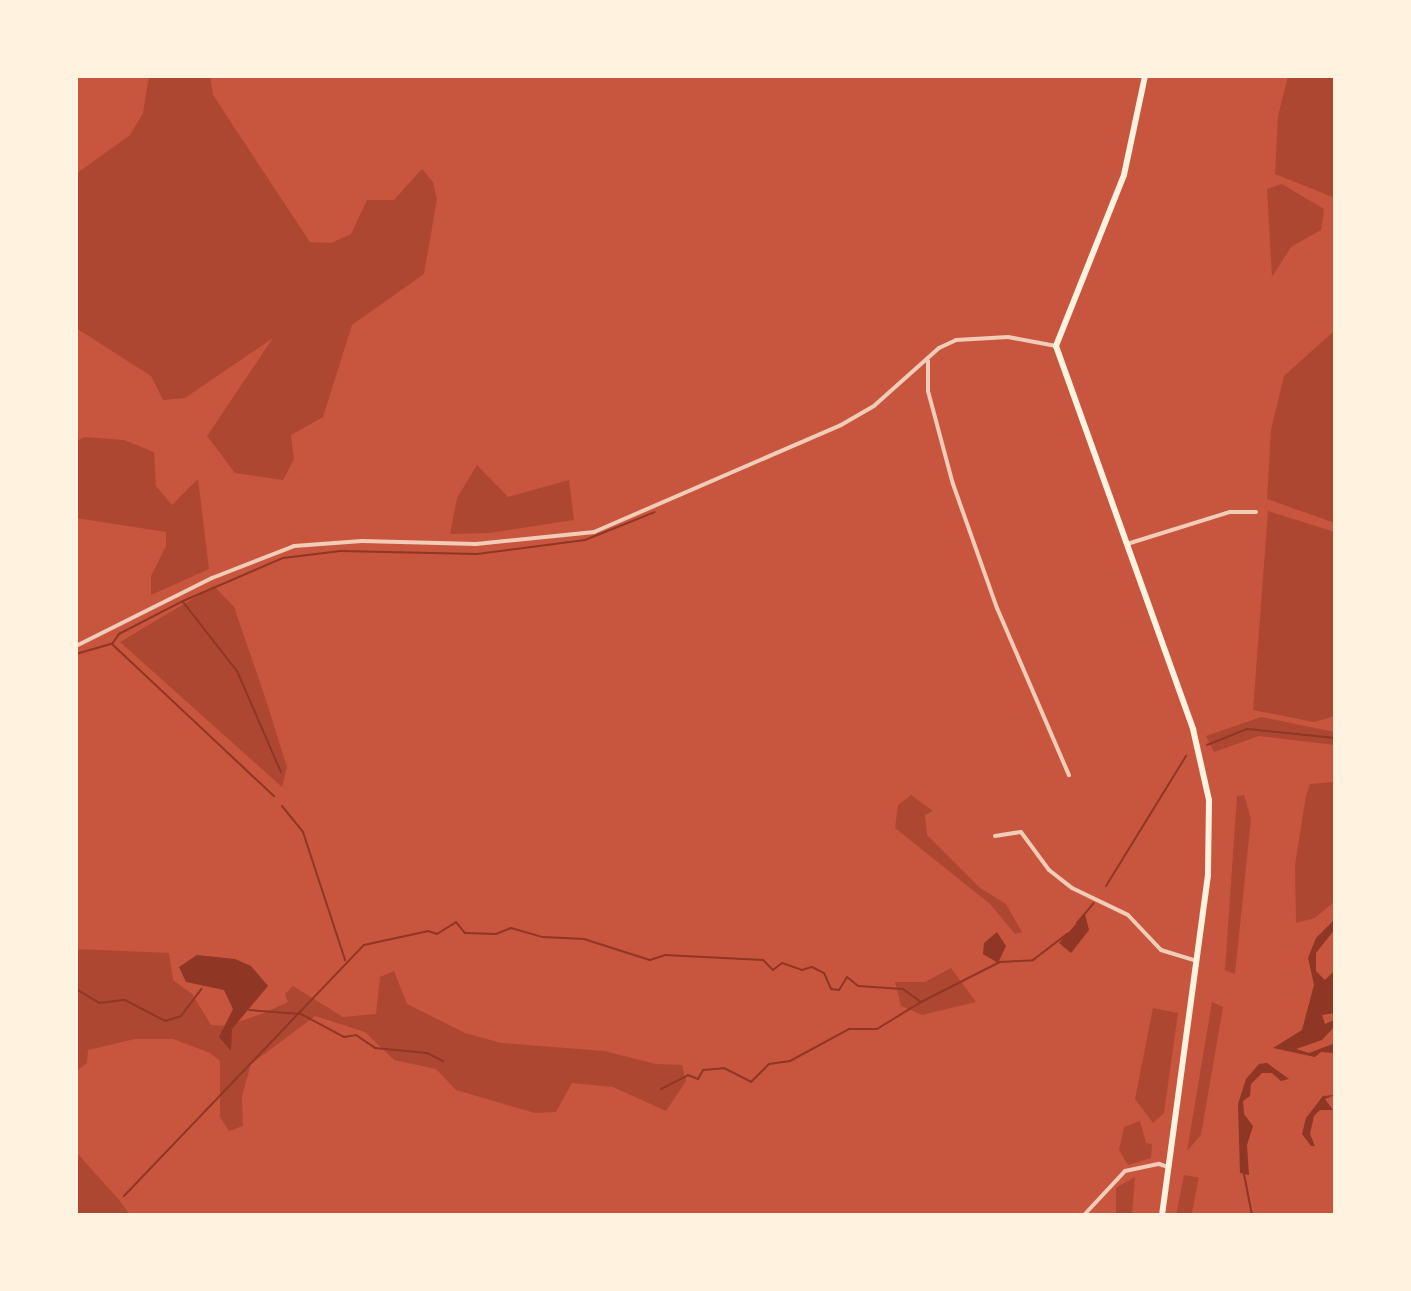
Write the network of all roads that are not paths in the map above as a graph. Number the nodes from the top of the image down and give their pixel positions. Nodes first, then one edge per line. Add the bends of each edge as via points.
1 (1145, 76) edge
2 (1056, 346) junction
3 (928, 361) junction
4 (1256, 512) dead end
5 (1124, 545) junction
6 (76, 646) edge
7 (1069, 775) dead end
8 (995, 836) dead end
9 (1196, 961) junction
10 (1170, 1168) junction
11 (1084, 1215) edge
12 (1162, 1215) edge

1 - 2 main road via 1124,175
2 - 3 street via 976,335 939,348
2 - 5 main road
3 - 6 street via 841,425 594,532 476,544 362,541 294,546 212,578
3 - 7 street via 928,391 953,484 997,608
4 - 5 street via 1230,512
5 - 9 main road via 1206,775 1211,850
8 - 9 street via 1021,832 1049,870 1072,888 1128,915 1161,950
9 - 10 main road
10 - 11 street via 1159,1164 1125,1171
10 - 12 main road

